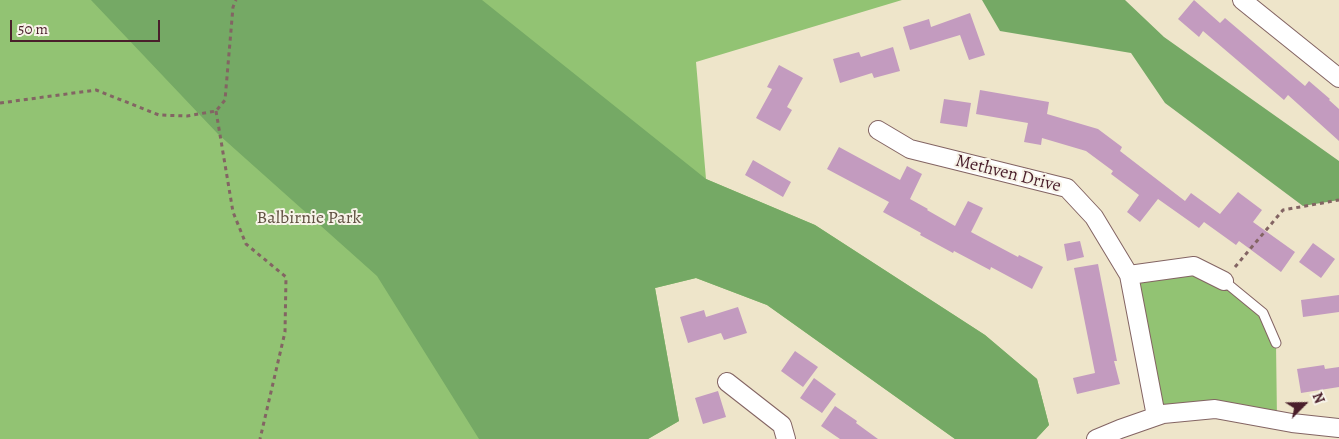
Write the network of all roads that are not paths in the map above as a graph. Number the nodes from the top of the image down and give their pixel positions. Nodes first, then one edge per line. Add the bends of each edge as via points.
1 (1242, 0) edge
2 (1339, 78) edge
3 (878, 130) dead end
4 (1129, 275) junction
5 (1224, 281) joint
6 (1276, 343) dead end
7 (727, 382) dead end
8 (1156, 416) junction
9 (1339, 428) edge
10 (786, 439) edge
11 (1096, 439) edge

1 - 2 street
3 - 4 street, Methven Drive via 910,149 1067,188 1094,217
4 - 5 street via 1194,266
4 - 8 street, Methven Drive
5 - 6 lane via 1263,313
7 - 10 street via 782,426
8 - 9 street via 1215,409
8 - 11 street

